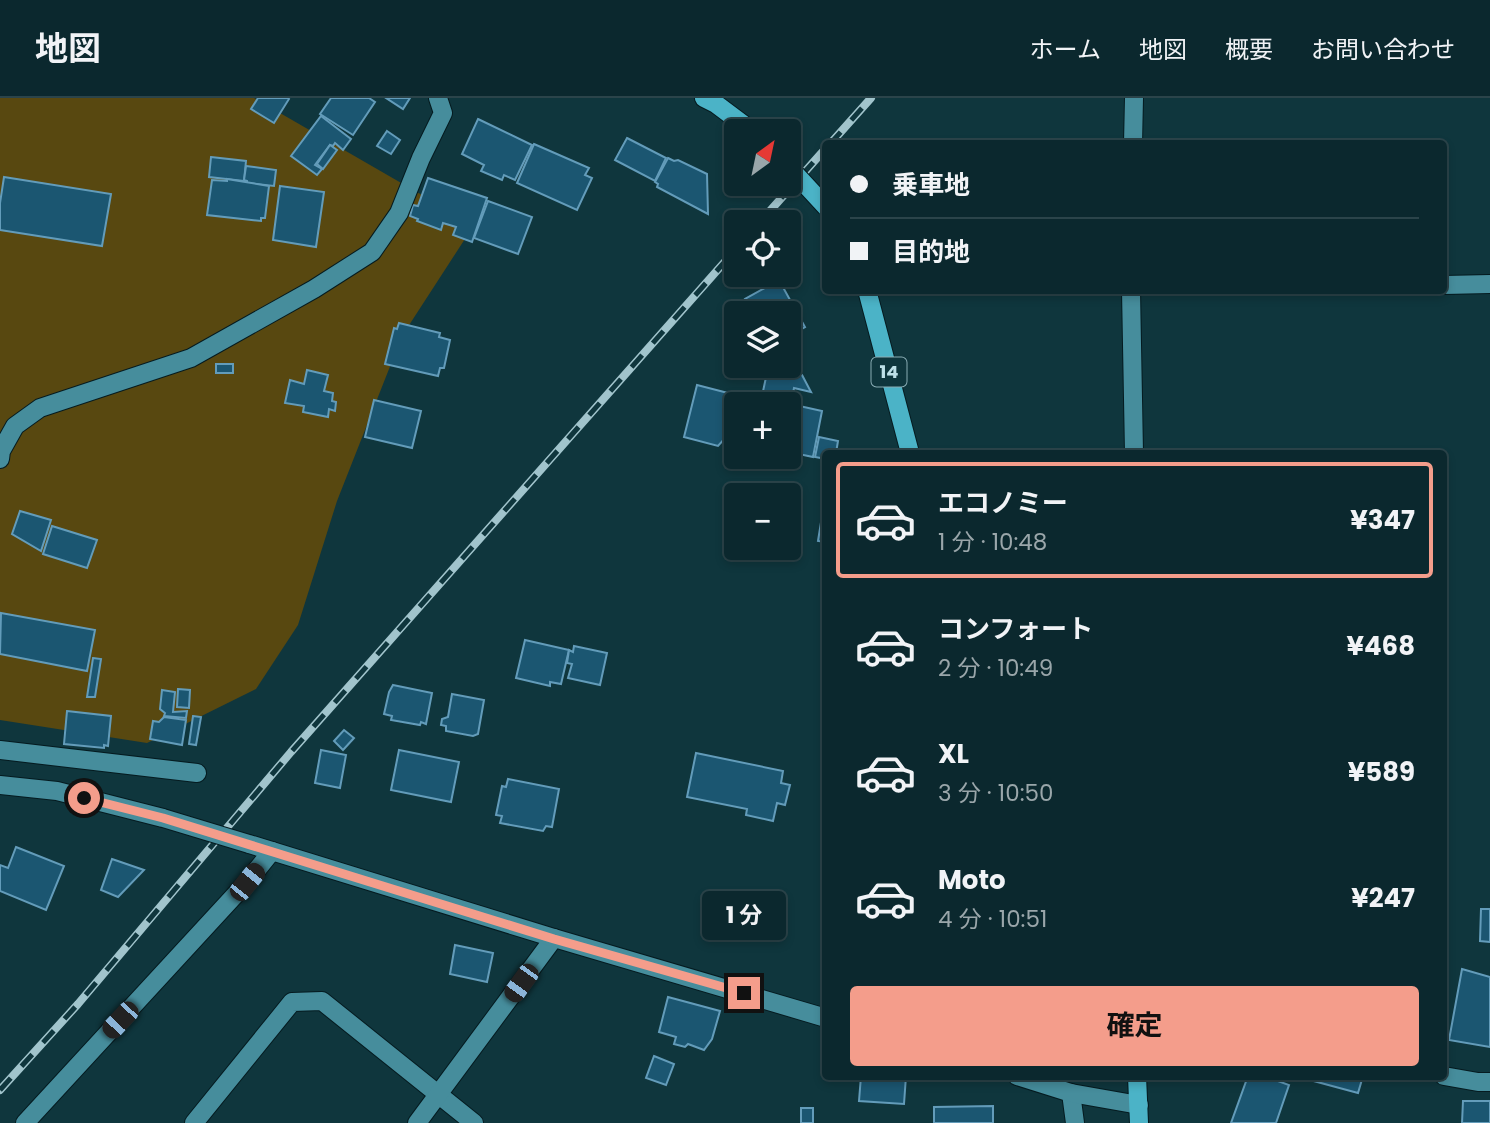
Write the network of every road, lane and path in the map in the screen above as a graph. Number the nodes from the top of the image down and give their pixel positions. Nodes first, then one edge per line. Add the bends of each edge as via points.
1 (438, 98) edge
2 (704, 98) edge
3 (1134, 98) edge
4 (736, 119) edge
5 (1133, 140) edge
6 (802, 181) edge
7 (822, 203) edge
8 (1490, 284) edge
9 (1447, 285) edge
10 (868, 294) edge
11 (1131, 294) edge
12 (909, 450) edge
13 (1134, 450) edge
14 (0, 459) edge
15 (0, 750) edge
16 (197, 773) dead end
17 (0, 785) edge
18 (272, 851) junction
19 (554, 939) junction
20 (822, 1017) edge
21 (1447, 1077) edge
22 (1030, 1080) edge
23 (1136, 1080) edge
24 (1490, 1082) edge
25 (1071, 1093) junction
26 (439, 1096) junction
27 (1133, 1104) junction
28 (25, 1123) edge
29 (194, 1123) edge
30 (417, 1123) edge
31 (474, 1123) edge
32 (1075, 1123) edge
33 (1139, 1123) edge

1 - 14 street via 443,113 399,212 372,252 191,358 40,408 15,426
2 - 4 main road
3 - 5 street
6 - 7 main road, bridge
8 - 9 street
10 - 12 main road, 14
11 - 13 street
15 - 16 street
17 - 18 street, bridge via 57,791
18 - 19 street
18 - 28 street
19 - 20 street
19 - 26 street
21 - 24 street
22 - 25 street
23 - 27 main road
25 - 27 street
25 - 32 street
26 - 29 street via 322,1001 292,1002
26 - 30 street
26 - 31 street
27 - 33 main road

